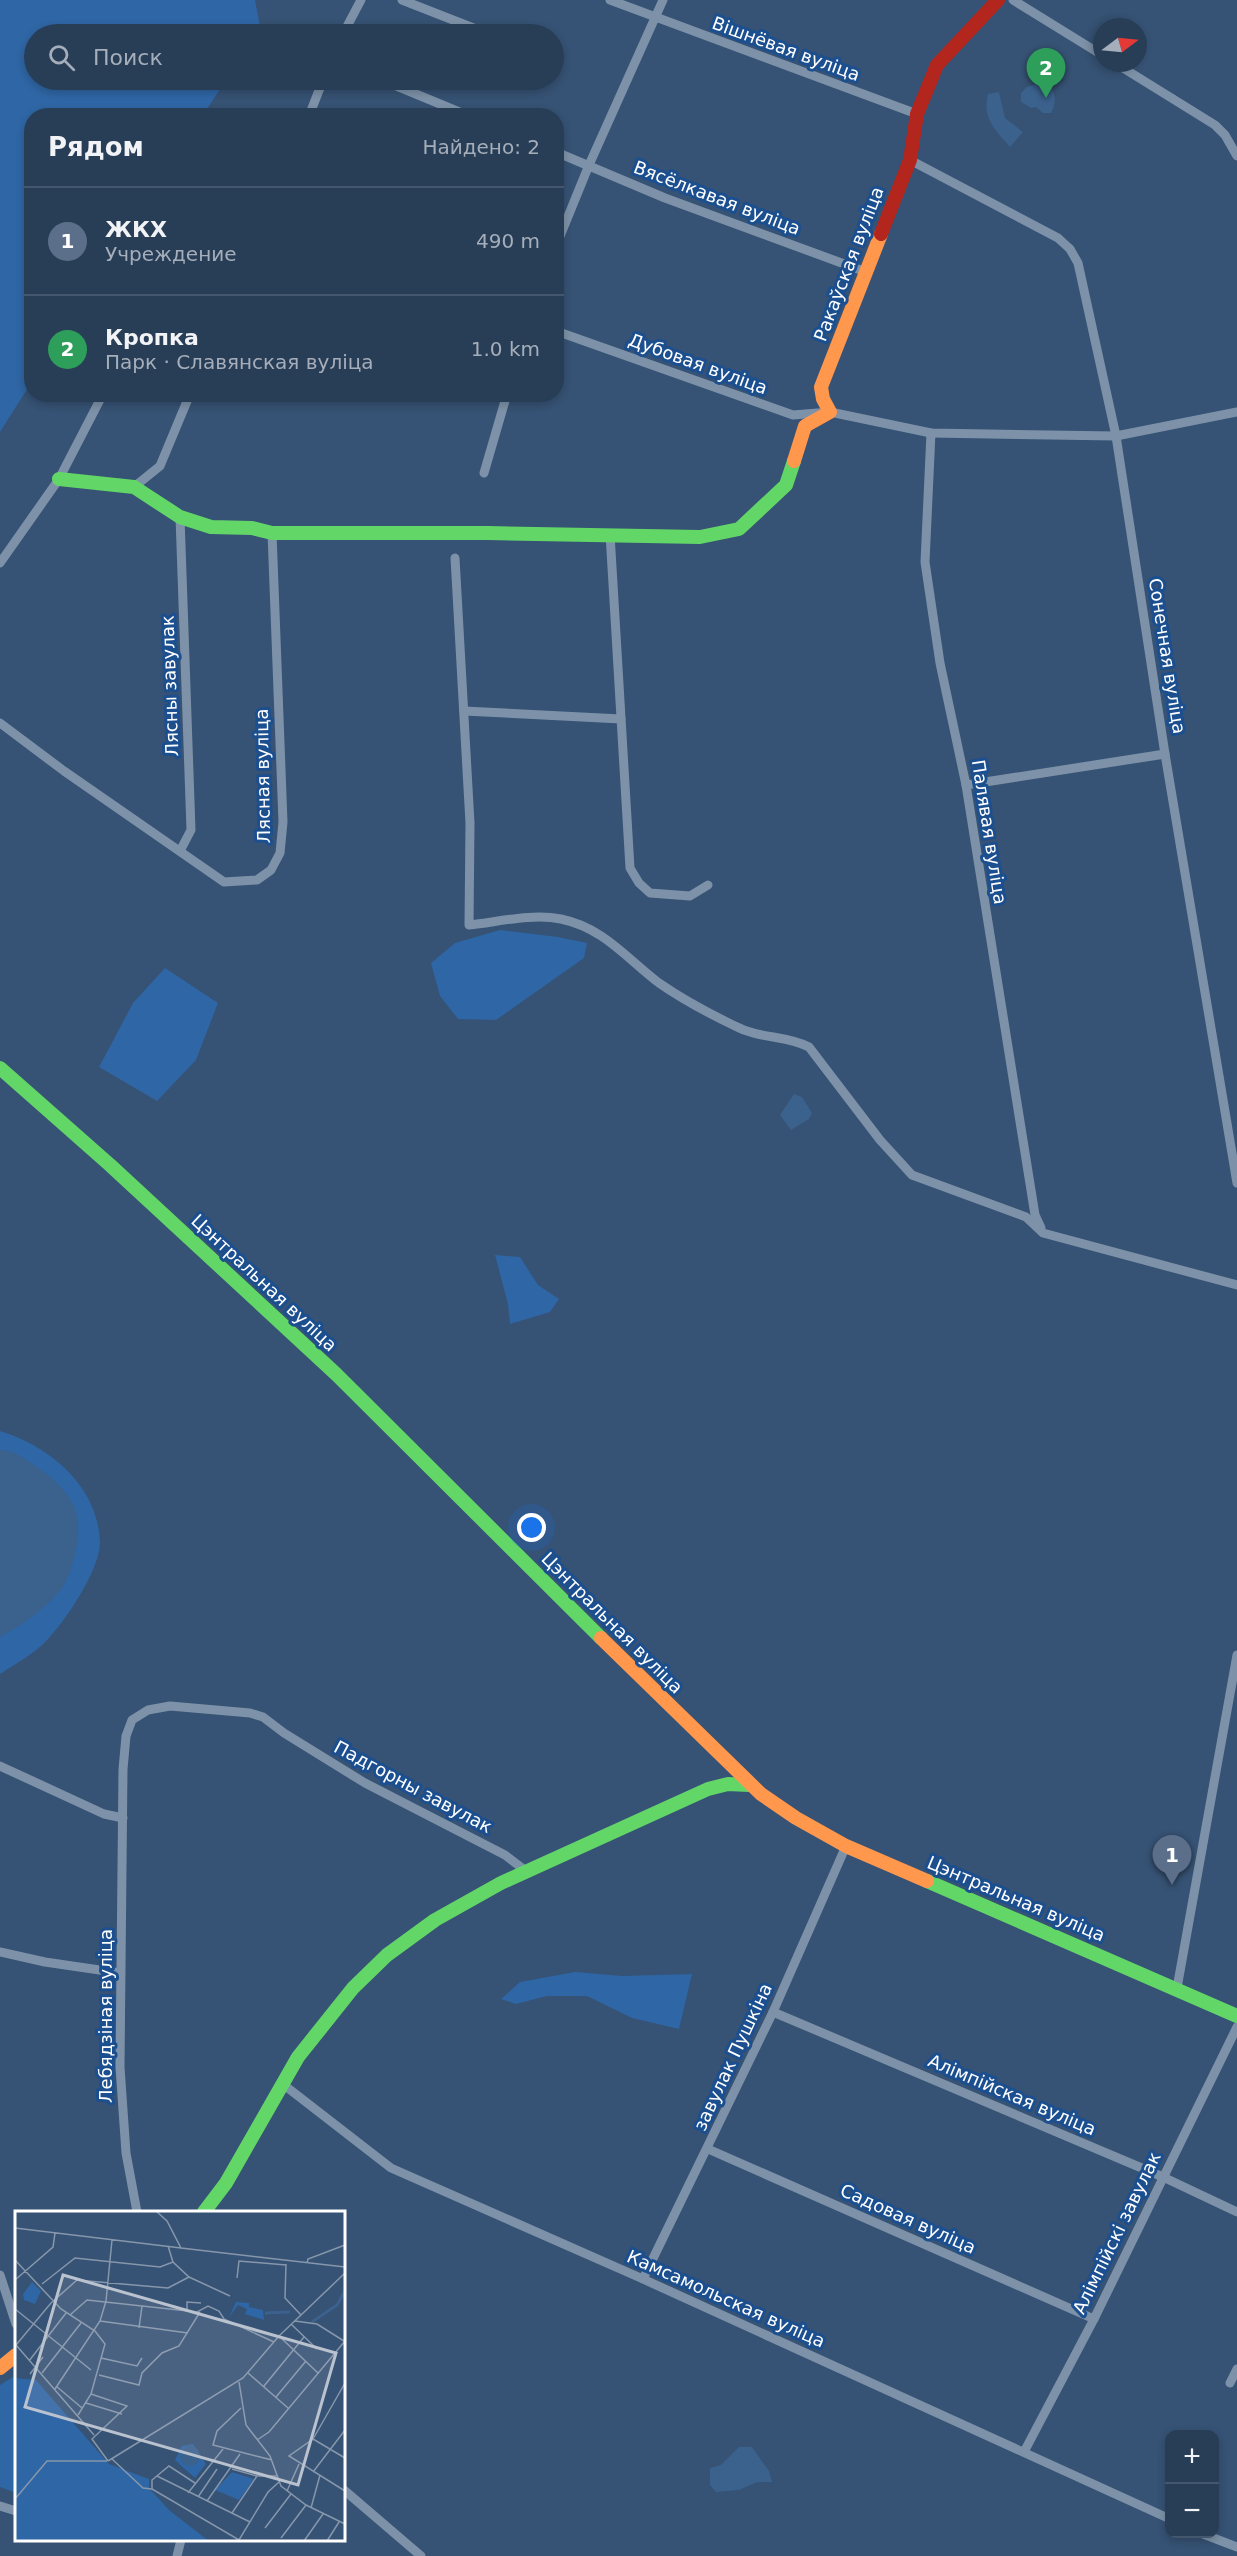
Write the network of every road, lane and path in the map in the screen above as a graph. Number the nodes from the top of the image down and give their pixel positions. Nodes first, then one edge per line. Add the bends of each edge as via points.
1 (362, 0) edge
2 (402, 0) edge
3 (610, 0) edge
4 (663, 0) edge
5 (998, 0) edge
6 (1013, 0) edge
7 (655, 18) junction
8 (349, 24) edge
9 (463, 24) edge
10 (1093, 49) edge
11 (1130, 72) edge
12 (319, 90) edge
13 (406, 90) edge
14 (312, 108) edge
15 (450, 108) edge
16 (917, 114) junction
17 (564, 155) edge
18 (1237, 156) edge
19 (910, 160) junction
20 (589, 165) junction
21 (564, 226) edge
22 (866, 272) junction
23 (564, 334) edge
24 (99, 402) edge
25 (187, 402) edge
26 (505, 402) edge
27 (830, 412) junction
28 (1237, 412) edge
29 (931, 433) junction
30 (1116, 436) junction
31 (484, 473) dead end
32 (59, 479) junction
33 (134, 487) junction
34 (180, 517) junction
35 (272, 533) junction
36 (610, 534) junction
37 (455, 558) dead end
38 (0, 563) edge
39 (464, 711) junction
40 (621, 719) junction
41 (0, 723) edge
42 (1166, 754) junction
43 (966, 785) junction
44 (180, 851) junction
45 (708, 885) dead end
46 (0, 1068) edge
47 (1235, 1158) edge
48 (1237, 1183) edge
49 (1044, 1233) junction
50 (1237, 1286) edge
51 (1237, 1655) edge
52 (284, 1733) joint
53 (0, 1766) edge
54 (749, 1785) junction
55 (123, 1818) junction
56 (846, 1846) junction
57 (526, 1871) junction
58 (0, 1952) edge
59 (120, 1973) junction
60 (1177, 1988) junction
61 (773, 2012) junction
62 (1237, 2016) edge
63 (1237, 2027) edge
64 (284, 2085) junction
65 (708, 2149) junction
66 (1163, 2177) junction
67 (137, 2211) edge
68 (205, 2211) edge
69 (1237, 2212) edge
70 (0, 2274) edge
71 (643, 2279) junction
72 (1094, 2319) junction
73 (15, 2321) edge
74 (15, 2356) edge
75 (0, 2368) edge
76 (1237, 2369) edge
77 (1230, 2383) dead end
78 (1024, 2452) junction
79 (345, 2491) edge
80 (0, 2506) edge
81 (15, 2511) edge
82 (1165, 2517) edge
83 (1213, 2538) edge
84 (181, 2541) edge
85 (1237, 2547) edge
86 (177, 2556) edge
87 (421, 2556) edge

1 - 8 street
2 - 9 street
3 - 7 street, Вішнёвая вуліца
4 - 7 street
5 - 16 street, Ракаўская вуліца via 937,64
6 - 10 street
7 - 16 street, Вішнёвая вуліца
7 - 20 street
11 - 18 street via 1215,125
12 - 14 street
13 - 15 street
16 - 19 street, Ракаўская вуліца
17 - 20 street, Вясёлкавая вуліца
19 - 22 street, Ракаўская вуліца
19 - 30 street, Сонечная вуліца via 1058,238 1070,249 1078,263
20 - 21 street
20 - 22 street, Вясёлкавая вуліца via 665,198
22 - 27 street, Ракаўская вуліца via 821,387
23 - 27 street, Дубовая вуліца via 794,415
24 - 32 street
25 - 33 street via 160,466
26 - 31 street
27 - 29 street, Дубовая вуліца
27 - 36 street via 805,426 786,485 739,530 700,537
28 - 30 street, Дубовая вуліца
29 - 30 street, Дубовая вуліца
29 - 43 street, Палявая вуліца via 925,562 940,663
30 - 42 street, Сонечная вуліца
32 - 33 street
32 - 38 street
33 - 34 street
34 - 35 street via 211,527 252,528
34 - 44 street, Лясны завулак via 191,830
35 - 36 street
35 - 44 street, Лясная вуліца via 283,822 280,853 271,870 257,880 224,882
36 - 40 street
37 - 39 street
39 - 40 street
39 - 49 street via 470,823 469,925 561,919 604,936 660,984 736,1027 809,1047 880,1140 912,1174 1026,1217
40 - 45 street via 630,868 650,893 690,896
41 - 44 street, Лясная вуліца
42 - 43 street
42 - 47 street, Сонечная вуліца
43 - 49 street, Палявая вуліца via 1035,1215
46 - 54 street, Цэнтральная вуліца via 336,1374
47 - 48 street, Сонечная вуліца
49 - 50 street
51 - 60 street
52 - 55 street, Лебядзіная вуліца via 263,1717 250,1713 170,1706 148,1710 132,1720 126,1736
52 - 57 street, Падгорны завулак via 365,1783 505,1854
53 - 55 street via 104,1814
54 - 56 street, Цэнтральная вуліца via 787,1814
54 - 57 street via 728,1784 708,1789
55 - 59 street, Лебядзіная вуліца
56 - 60 street, Цэнтральная вуліца
56 - 61 street, завулак Пушкіна
57 - 64 street via 435,1920 387,1955 353,1988 298,2057
58 - 59 street
59 - 67 street, Лебядзіная вуліца via 120,2067 126,2153
60 - 62 street, Цэнтральная вуліца
61 - 65 street, завулак Пушкіна
61 - 66 street, Алімпійская вуліца
63 - 66 street, Алімпійскі завулак
64 - 68 street via 226,2183
64 - 71 street, Камсамольская вуліца via 391,2168
65 - 71 street, завулак Пушкіна
65 - 72 street, Садовая вуліца
66 - 69 street, Алімпійская вуліца
66 - 72 street, Алімпійскі завулак
70 - 73 street
71 - 78 street, Камсамольская вуліца
72 - 78 street, Алімпійскі завулак
74 - 75 street
76 - 77 street
78 - 82 street, Камсамольская вуліца
79 - 87 street
80 - 81 street
83 - 85 street
84 - 86 street

